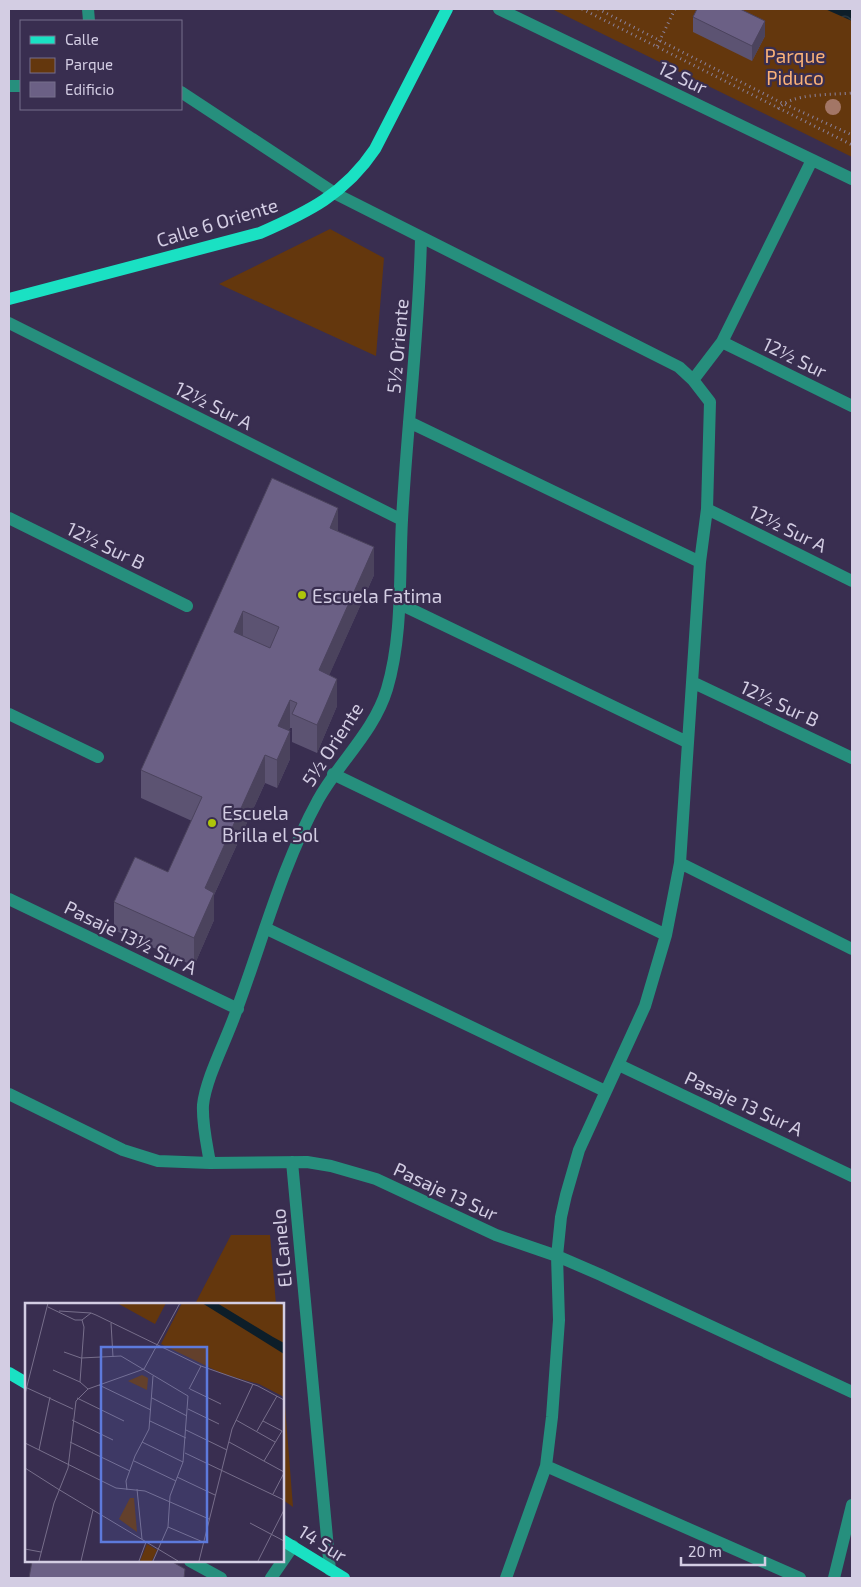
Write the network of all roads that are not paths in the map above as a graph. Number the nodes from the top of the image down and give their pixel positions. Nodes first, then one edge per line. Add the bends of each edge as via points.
1 (447, 9) edge
2 (499, 9) edge
3 (182, 93) edge
4 (812, 160) junction
5 (852, 178) edge
6 (336, 194) junction
7 (421, 238) junction
8 (9, 298) edge
9 (9, 323) edge
10 (722, 342) junction
11 (693, 380) junction
12 (852, 406) edge
13 (409, 422) junction
14 (707, 509) junction
15 (9, 518) edge
16 (402, 520) junction
17 (700, 562) junction
18 (852, 580) edge
19 (400, 604) junction
20 (187, 606) dead end
21 (692, 682) junction
22 (9, 714) edge
23 (687, 742) junction
24 (98, 757) dead end
25 (852, 758) edge
26 (333, 774) junction
27 (680, 864) junction
28 (9, 899) edge
29 (265, 928) junction
30 (666, 935) junction
31 (852, 949) edge
32 (238, 1009) junction
33 (619, 1065) junction
34 (605, 1091) junction
35 (9, 1094) edge
36 (292, 1162) junction
37 (210, 1163) junction
38 (852, 1176) edge
39 (557, 1256) junction
40 (9, 1373) edge
41 (25, 1383) edge
42 (852, 1392) edge
43 (546, 1466) junction
44 (852, 1506) edge
45 (288, 1543) edge
46 (192, 1562) edge
47 (278, 1562) edge
48 (330, 1570) junction
49 (222, 1578) edge
50 (270, 1578) edge
51 (344, 1578) edge
52 (506, 1578) edge
53 (800, 1578) edge
54 (834, 1578) edge

1 - 6 main road, Calle 6 Oriente via 375,149
2 - 4 street, 12 Sur
3 - 6 street
4 - 5 street, 12 Sur
4 - 10 street
6 - 7 street
6 - 8 main road, Calle 6 Oriente via 260,233
7 - 11 street via 643,348 679,367
7 - 13 street, 5½ Oriente
9 - 16 street, 12½ Sur A
10 - 11 street
10 - 12 street, 12½ Sur
11 - 14 street via 710,402
13 - 16 street, 5½ Oriente
13 - 17 street
14 - 17 street
14 - 18 street, 12½ Sur A
15 - 20 street, 12½ Sur B
16 - 19 street, 5½ Oriente
17 - 21 street
19 - 23 street
19 - 26 street, 5½ Oriente via 386,691 366,732
21 - 23 street
21 - 25 street, 12½ Sur B
22 - 24 street
23 - 27 street
26 - 29 street, 5½ Oriente via 284,874
26 - 30 street
27 - 30 street
27 - 31 street
28 - 32 street, Pasaje 13½ Sur A
29 - 32 street, 5½ Oriente
29 - 34 street
30 - 33 street via 645,1006
32 - 37 street, 5½ Oriente via 205,1094 204,1117
33 - 34 street
33 - 38 street, Pasaje 13 Sur A
34 - 39 street via 571,1172
35 - 37 street, Pasaje 13 Sur via 132,1153 158,1161
36 - 37 street, Pasaje 13 Sur
36 - 39 street, Pasaje 13 Sur via 331,1166 376,1179 496,1235
36 - 48 street, El Canelo
39 - 42 street, Pasaje 13 Sur
39 - 43 street via 559,1320
40 - 41 main road
43 - 52 street
43 - 53 street
44 - 54 street
45 - 48 main road, 14 Sur
46 - 49 street
47 - 50 street
48 - 51 main road, 14 Sur

